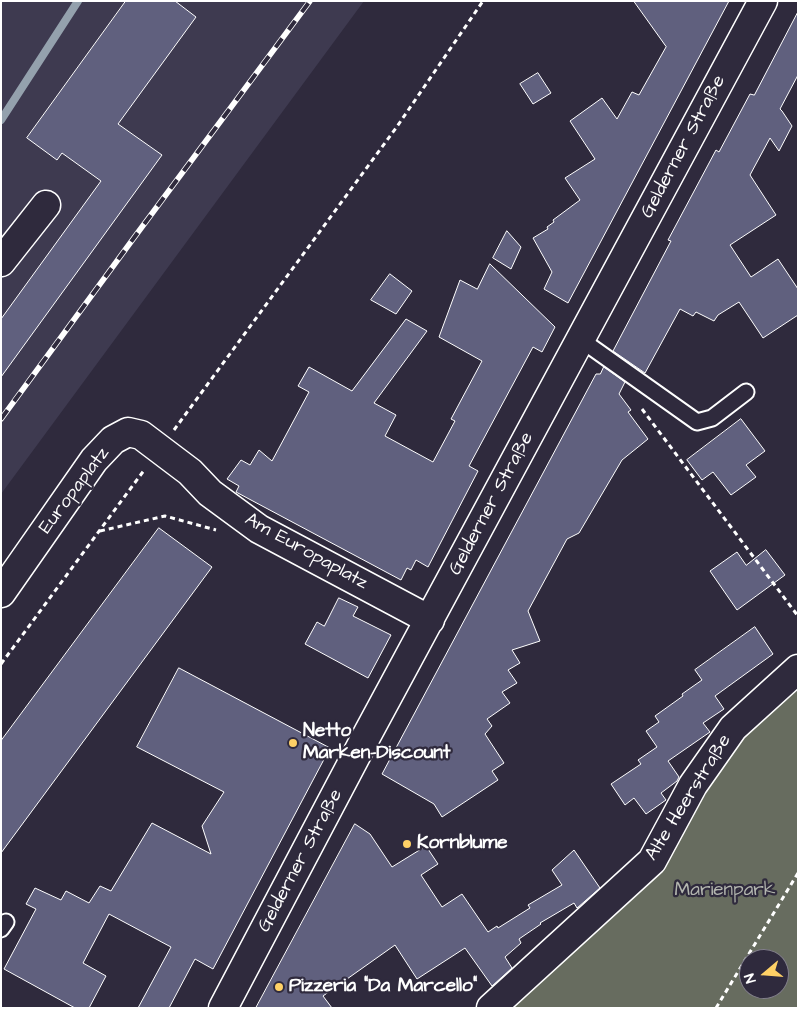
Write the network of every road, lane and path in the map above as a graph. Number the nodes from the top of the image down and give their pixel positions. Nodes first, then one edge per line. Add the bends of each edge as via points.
1 (483, 1) edge
2 (763, 1) edge
3 (46, 204) dead end
4 (1, 262) edge
5 (580, 339) junction
6 (746, 392) dead end
7 (638, 404) dead end
8 (160, 449) junction
9 (190, 472) joint
10 (100, 531) junction
11 (218, 531) dead end
12 (1, 593) edge
13 (798, 616) edge
14 (430, 620) junction
15 (1, 664) edge
16 (798, 669) edge
17 (798, 874) edge
18 (223, 1008) edge
19 (491, 1008) edge
20 (716, 1008) edge

1 - 8 path via 396,128
2 - 5 street, Gelderner Straße
3 - 4 street
5 - 6 lane via 697,422 712,418
5 - 14 street, Gelderner Straße
7 - 13 path
8 - 9 street, Europaplatz
8 - 10 path
8 - 12 street, Europaplatz via 141,435 128,432 113,440 94,460
9 - 14 street, Am Europaplatz via 210,494 259,529
10 - 11 path via 165,516
10 - 15 path
14 - 18 street, Gelderner Straße
16 - 19 street, Alte Heerstraße via 733,728 693,785 652,861
17 - 20 path

